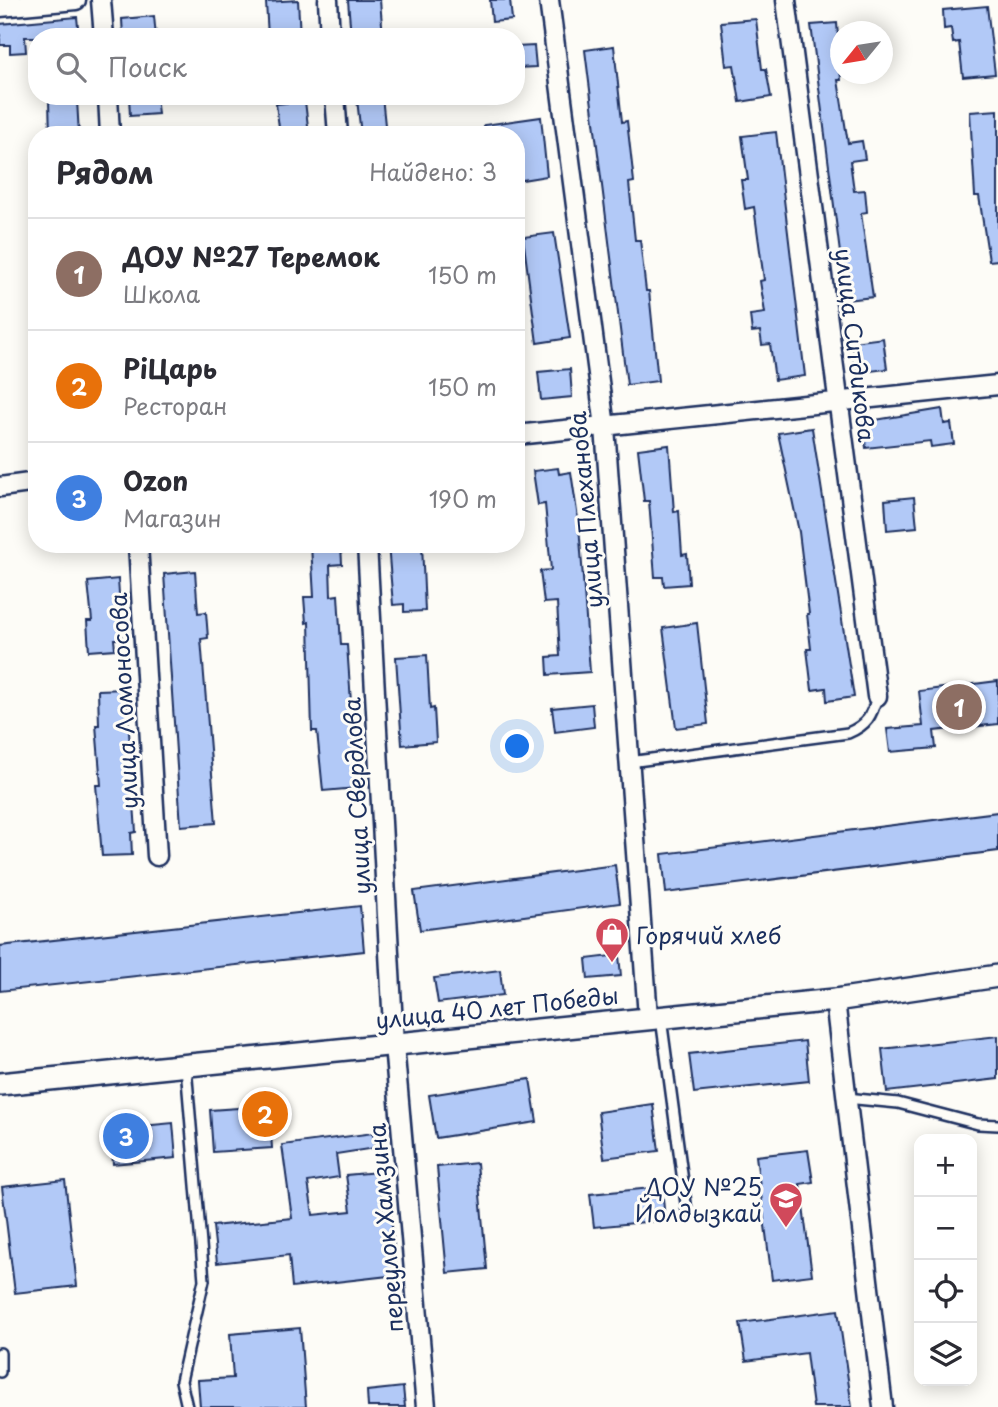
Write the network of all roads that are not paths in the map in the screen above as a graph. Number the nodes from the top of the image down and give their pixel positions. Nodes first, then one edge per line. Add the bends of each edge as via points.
1 (76, 0) edge
2 (102, 0) edge
3 (328, 0) edge
4 (549, 0) edge
5 (786, 0) edge
6 (0, 7) edge
7 (104, 28) edge
8 (330, 28) edge
9 (108, 105) edge
10 (336, 105) edge
11 (110, 126) edge
12 (337, 126) edge
13 (998, 384) edge
14 (839, 402) junction
15 (605, 427) junction
16 (525, 434) edge
17 (28, 483) edge
18 (0, 487) edge
19 (139, 553) edge
20 (368, 553) edge
21 (877, 696) joint
22 (629, 762) junction
23 (156, 856) dead end
24 (998, 975) edge
25 (835, 1000) junction
26 (654, 1017) junction
27 (394, 1045) junction
28 (186, 1067) junction
29 (0, 1084) edge
30 (846, 1098) junction
31 (998, 1125) edge
32 (687, 1211) dead end
33 (0, 1353) edge
34 (0, 1371) edge
35 (187, 1407) edge
36 (426, 1407) edge
37 (883, 1407) edge

1 - 6 street
2 - 7 street
3 - 8 street
4 - 15 street, улица Плеханова
5 - 14 street, улица Ситдикова
9 - 11 street
10 - 12 street
13 - 14 street
14 - 15 street
14 - 21 street, улица Ситдикова
15 - 16 street
15 - 22 street, улица Плеханова
17 - 18 street
19 - 23 street, улица Ломоносова
20 - 27 street, улица Свердлова
21 - 22 lane via 872,715 862,727 848,733
22 - 26 street, улица Плеханова
24 - 25 street, улица 40 лет Победы
25 - 26 street, улица 40 лет Победы
25 - 30 street
26 - 27 street, улица 40 лет Победы
26 - 32 lane
27 - 28 street, улица 40 лет Победы
27 - 36 street, переулок Хамзина
28 - 29 street, улица 40 лет Победы
28 - 35 lane via 204,1280 181,1381
30 - 31 lane via 898,1103
30 - 37 street
33 - 34 lane

